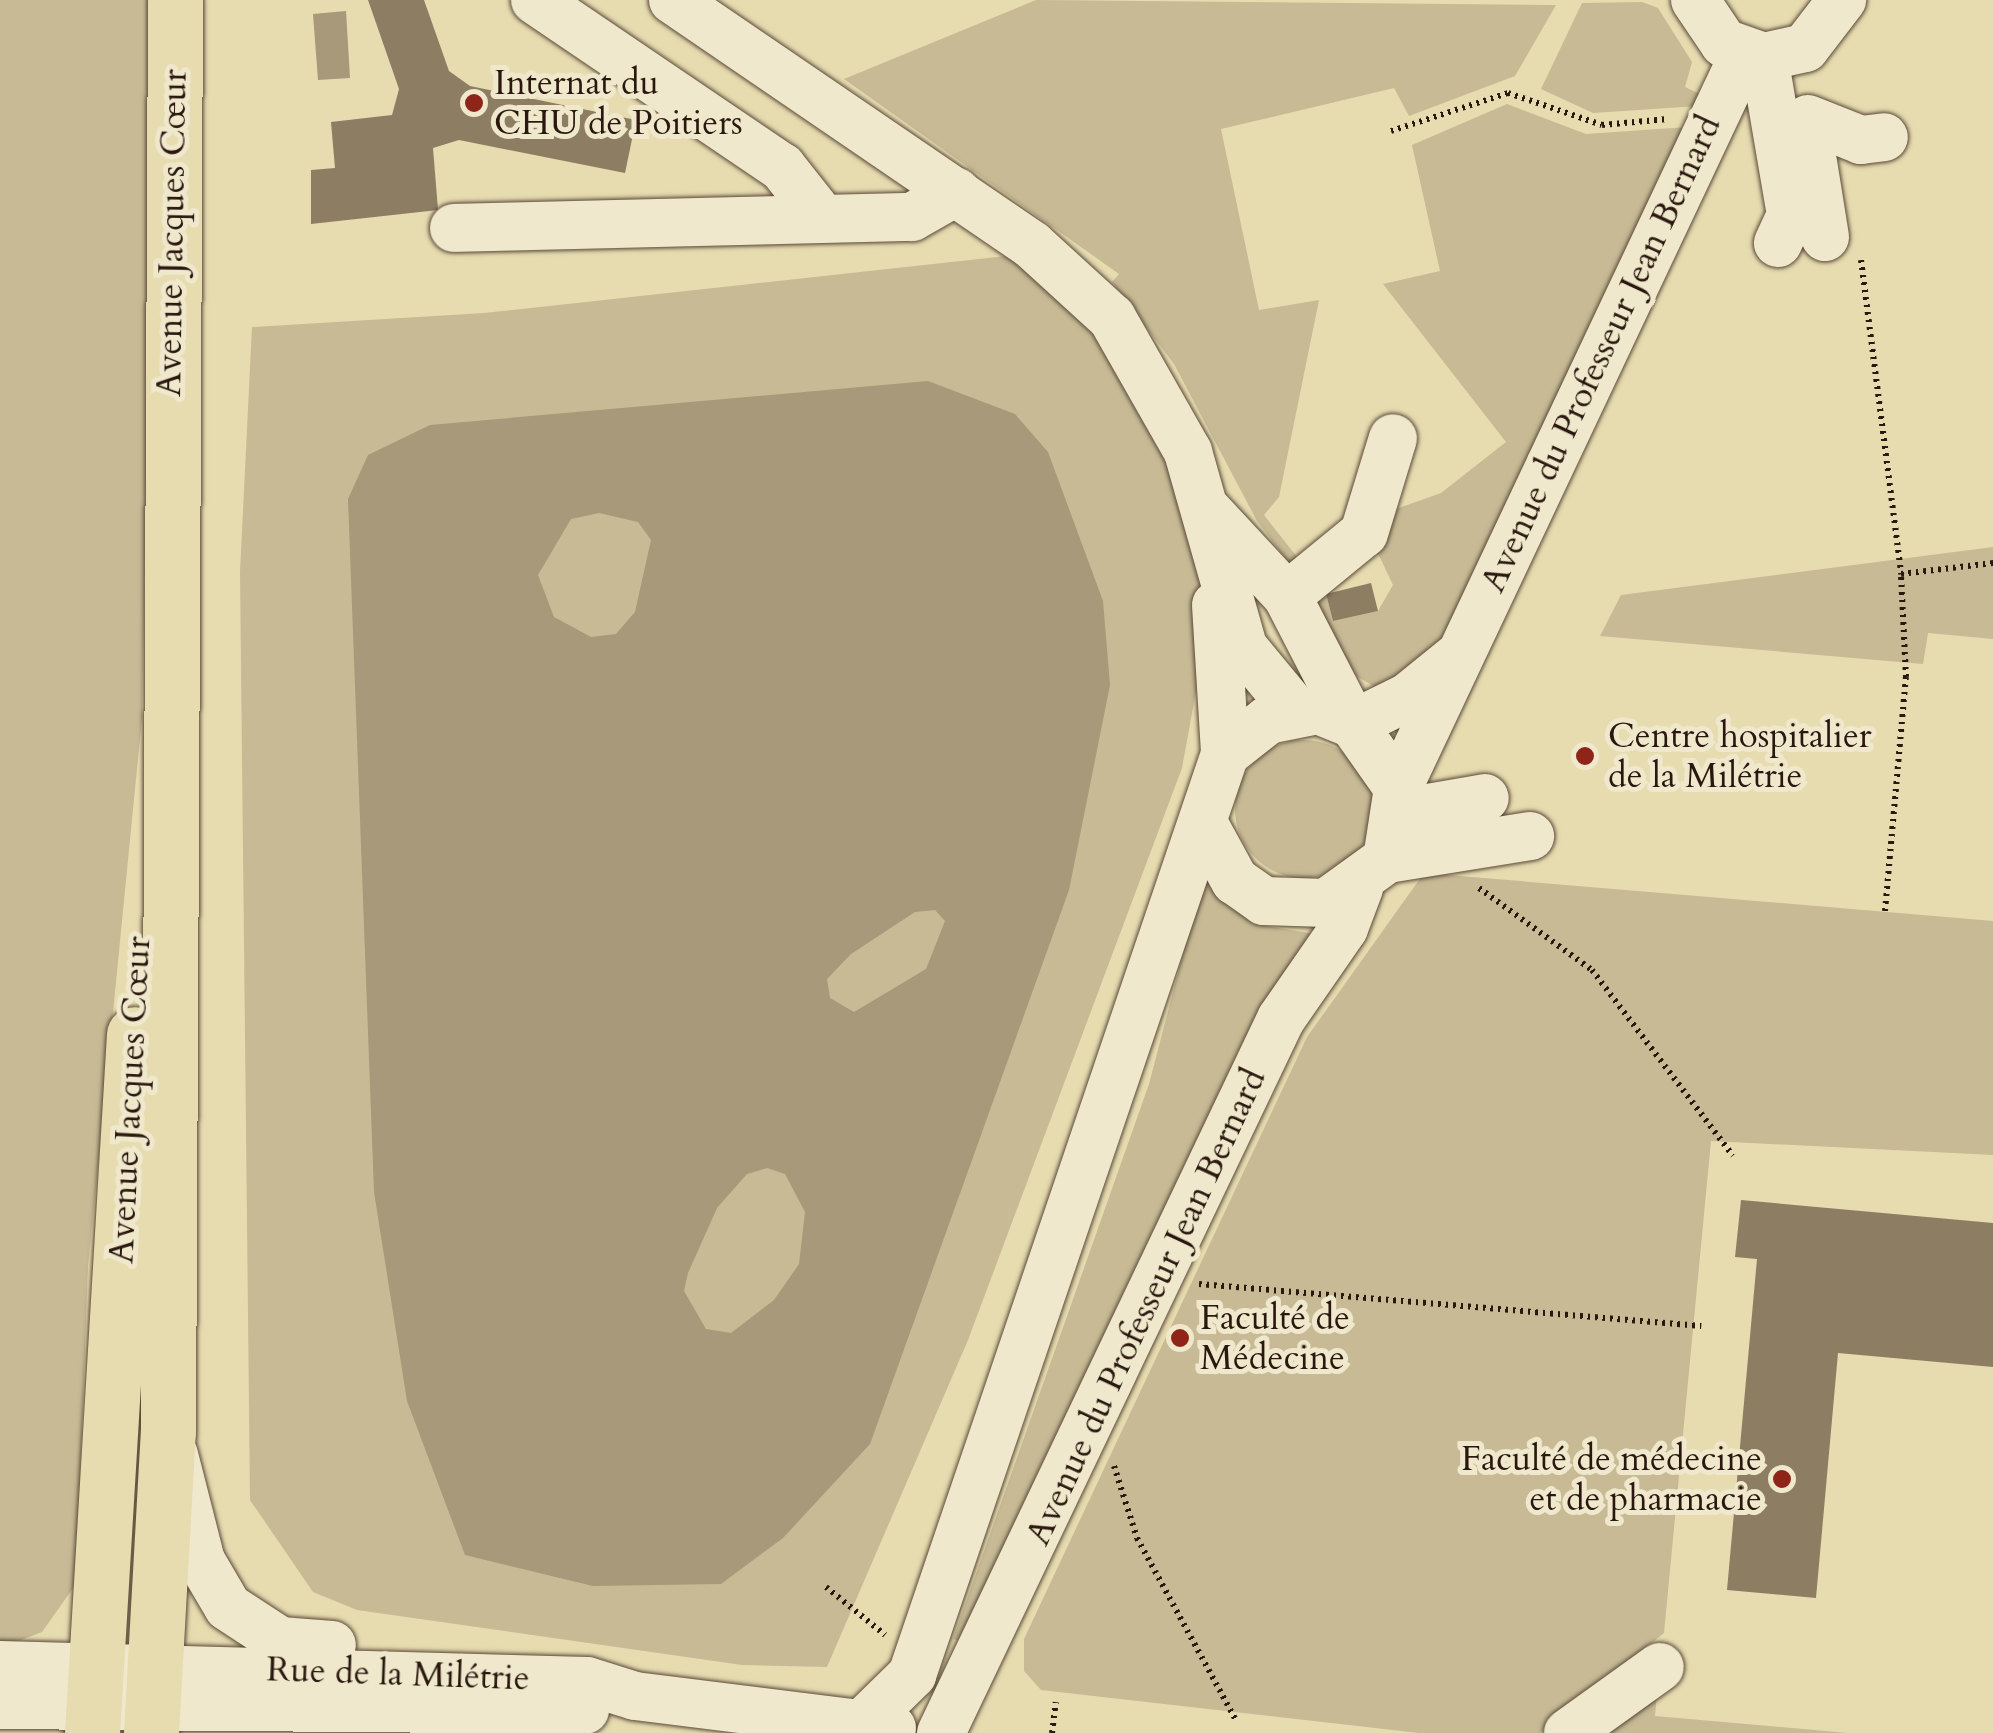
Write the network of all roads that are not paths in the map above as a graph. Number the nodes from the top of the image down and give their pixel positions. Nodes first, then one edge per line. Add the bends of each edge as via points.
1 (175, 0) edge
2 (673, 0) edge
3 (1695, 0) edge
4 (1842, 0) edge
5 (542, 3) edge
6 (1771, 53) junction
7 (1808, 119) junction
8 (1884, 137) dead end
9 (956, 192) junction
10 (819, 214) junction
11 (454, 228) dead end
12 (1778, 243) dead end
13 (1842, 245) road end
14 (1393, 438) dead end
15 (168, 467) junction
16 (1211, 529) junction
17 (1287, 596) junction
18 (1459, 656) junction
19 (1296, 711) junction
20 (1354, 724) junction
21 (1225, 754) junction
22 (1484, 798) dead end
23 (1399, 801) junction
24 (1205, 826) junction
25 (1530, 836) dead end
26 (1373, 873) junction
27 (1002, 1420) junction
28 (168, 1431) junction
29 (0, 1665) edge
30 (1660, 1668) dead end
31 (472, 1675) junction
32 (95, 1702) edge
33 (154, 1704) edge
34 (0, 1705) edge
35 (633, 1715) edge
36 (844, 1725) edge
37 (923, 1733) edge
38 (940, 1733) edge
39 (1568, 1733) edge

1 - 15 main road, Avenue Jacques Cœur
2 - 9 street, Avenue du Professeur Jean Bernard
3 - 6 street via 1708,28
4 - 6 street, Avenue du Professeur Jean Bernard
5 - 10 street via 782,168
6 - 7 street
6 - 12 street via 1791,215
6 - 18 street, Avenue du Professeur Jean Bernard via 1714,117
7 - 8 street via 1862,140
7 - 13 street
9 - 10 street via 912,217
9 - 16 street, Avenue du Professeur Jean Bernard via 1112,318 1170,408
10 - 11 street
14 - 17 street via 1364,534
15 - 28 main road, Avenue Jacques Cœur
15 - 32 main road, Avenue Jacques Cœur
16 - 17 street
16 - 19 street, Avenue du Professeur Jean Bernard via 1243,648
16 - 21 street, Avenue du Professeur Jean Bernard
17 - 20 street
18 - 20 street, Avenue du Professeur Jean Bernard via 1408,697
18 - 23 street, Avenue du Professeur Jean Bernard
19 - 20 street
19 - 21 street via 1268,720
20 - 23 street
21 - 24 street, Avenue du Professeur Jean Bernard via 1208,789
22 - 23 street
23 - 26 street, Avenue du Professeur Jean Bernard
24 - 26 street via 1235,881 1264,900 1312,905
24 - 27 street, Avenue du Professeur Jean Bernard
25 - 26 street via 1455,846
26 - 38 street, Avenue du Professeur Jean Bernard via 1281,1019
27 - 36 street, Avenue du Professeur Jean Bernard via 912,1675
27 - 38 street, Avenue du Professeur Jean Bernard via 1002,1465 926,1676
28 - 31 street via 202,1561 242,1623 280,1641
28 - 33 main road, Avenue Jacques Cœur
29 - 32 street
30 - 39 street
31 - 33 street, Rue de la Milétrie
31 - 35 street, Rue de la Milétrie via 588,1681
32 - 33 street
32 - 34 street
33 - 35 street, Rue de la Milétrie
35 - 36 street, Rue de la Milétrie
36 - 37 street, Rue de la Milétrie

